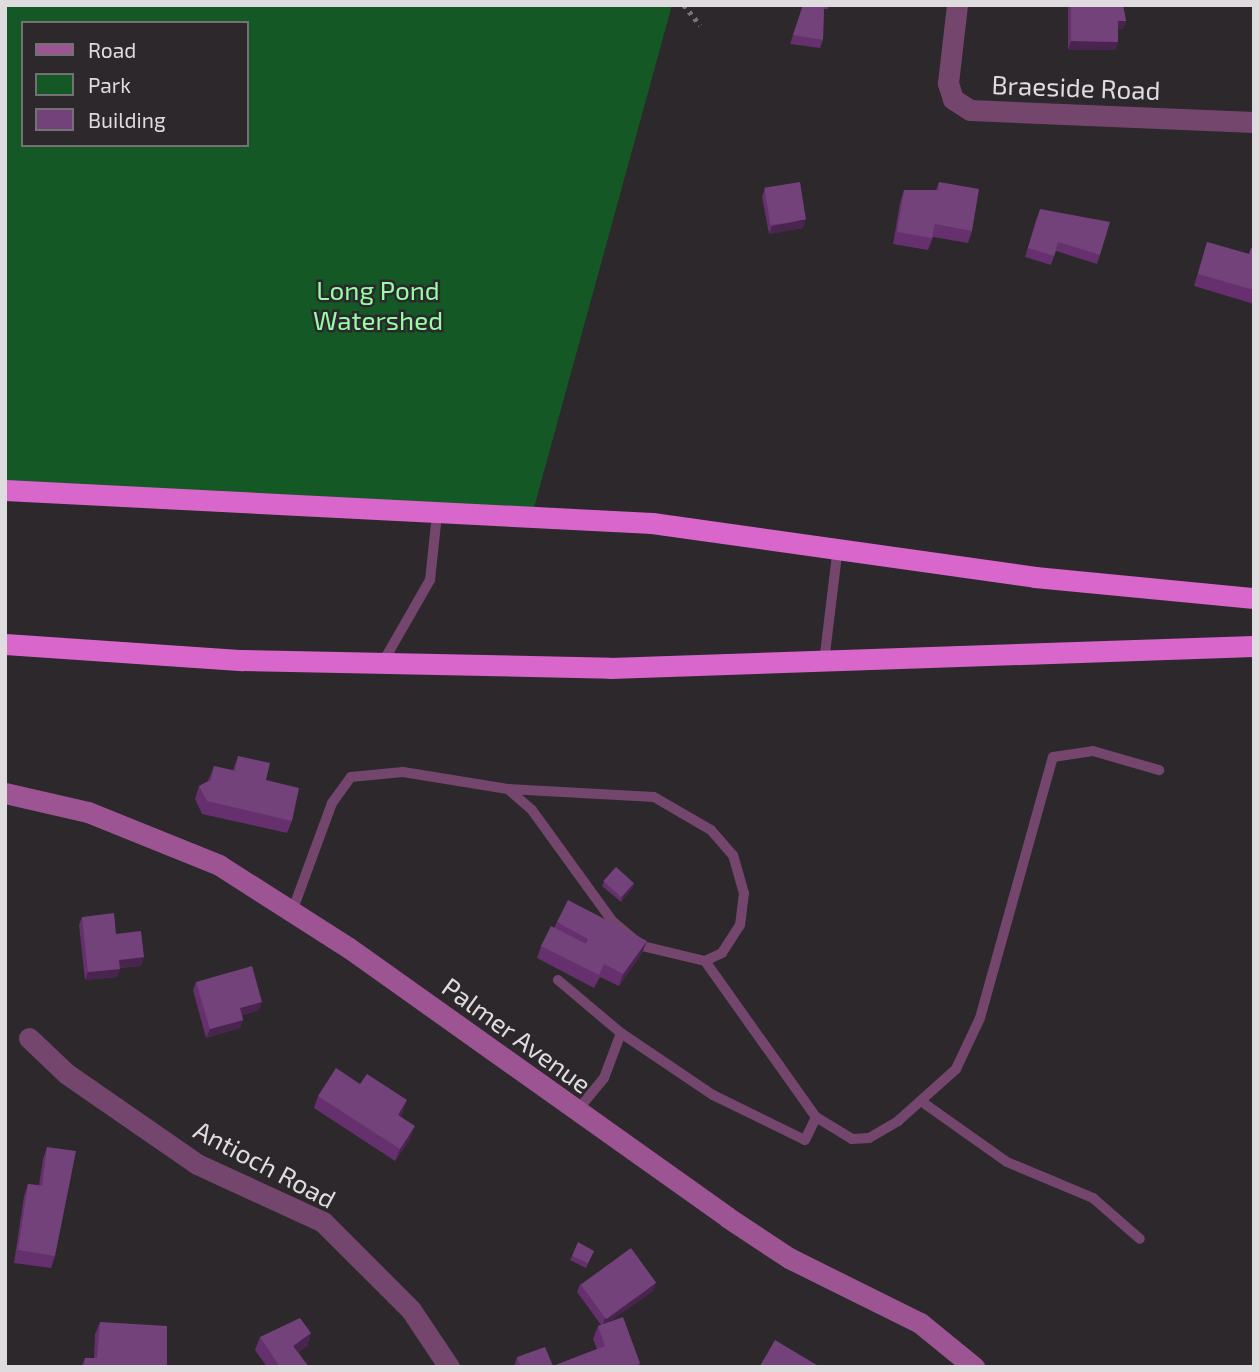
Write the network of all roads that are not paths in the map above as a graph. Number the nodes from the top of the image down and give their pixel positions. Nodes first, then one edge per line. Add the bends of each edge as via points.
1 (957, 5) edge
2 (1254, 121) edge
3 (5, 490) edge
4 (437, 514) junction
5 (838, 546) junction
6 (1254, 598) edge
7 (5, 644) edge
8 (1254, 646) edge
9 (382, 665) junction
10 (823, 665) junction
11 (1158, 770) dead end
12 (508, 789) junction
13 (5, 793) edge
14 (293, 909) junction
15 (705, 961) junction
16 (558, 980) dead end
17 (621, 1034) junction
18 (29, 1038) dead end
19 (925, 1104) junction
20 (575, 1113) junction
21 (816, 1117) junction
22 (1140, 1239) dead end
23 (449, 1367) edge
24 (974, 1367) edge

1 - 2 street, Braeside Road via 948,83 953,99 970,110
3 - 4 highway
4 - 5 highway via 652,523
4 - 9 lane via 430,580
5 - 6 highway via 1035,577
5 - 10 lane
7 - 9 highway
8 - 10 highway
9 - 10 highway
11 - 19 lane via 1093,751 1053,757 980,1018 957,1069
12 - 14 lane via 403,772 351,777 332,803
12 - 15 lane via 532,810 613,922 642,946
12 - 15 lane via 654,797 711,830 733,855 744,893 740,925 722,953
13 - 14 main road, Palmer Avenue via 88,812 219,865
14 - 20 main road, Palmer Avenue
15 - 21 lane
16 - 17 lane
17 - 20 lane via 604,1078
17 - 21 lane via 777,1131 805,1140
18 - 23 street, Antioch Road via 67,1074 197,1164 323,1222 411,1310
19 - 21 lane via 869,1138 837,1134
19 - 22 lane via 1007,1162 1093,1198
20 - 24 main road, Palmer Avenue via 789,1258 920,1323

